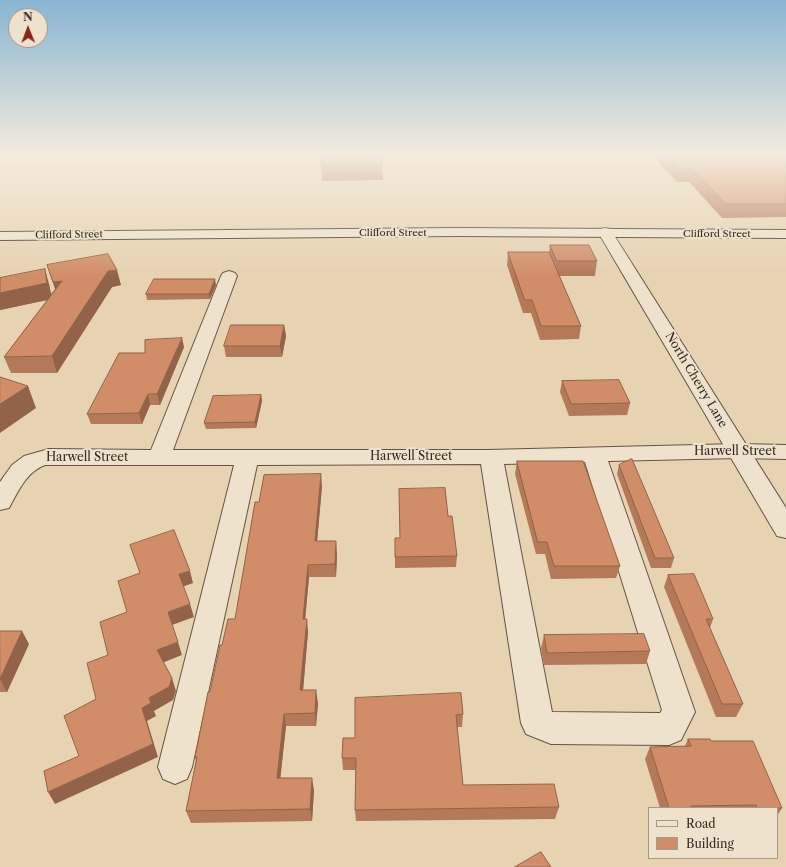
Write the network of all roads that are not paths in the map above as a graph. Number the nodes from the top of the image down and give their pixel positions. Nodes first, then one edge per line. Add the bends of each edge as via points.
1 (605, 232) junction
2 (786, 234) edge
3 (0, 236) edge
4 (229, 276) dead end
5 (739, 452) junction
6 (786, 452) edge
7 (594, 454) junction
8 (491, 457) junction
9 (159, 458) junction
10 (247, 458) junction
11 (0, 502) edge
12 (786, 529) edge
13 (175, 767) dead end

1 - 2 street, Clifford Street
1 - 3 street, Clifford Street
1 - 5 street, North Cherry Lane
4 - 9 street
5 - 6 street, Harwell Street
5 - 7 street, Harwell Street
5 - 12 street, North Cherry Lane
7 - 8 street, Harwell Street
7 - 8 street via 679,712 669,729 551,728 538,723
8 - 10 street, Harwell Street
9 - 10 street, Harwell Street
9 - 11 street, Harwell Street via 37,459 14,478
10 - 13 street

